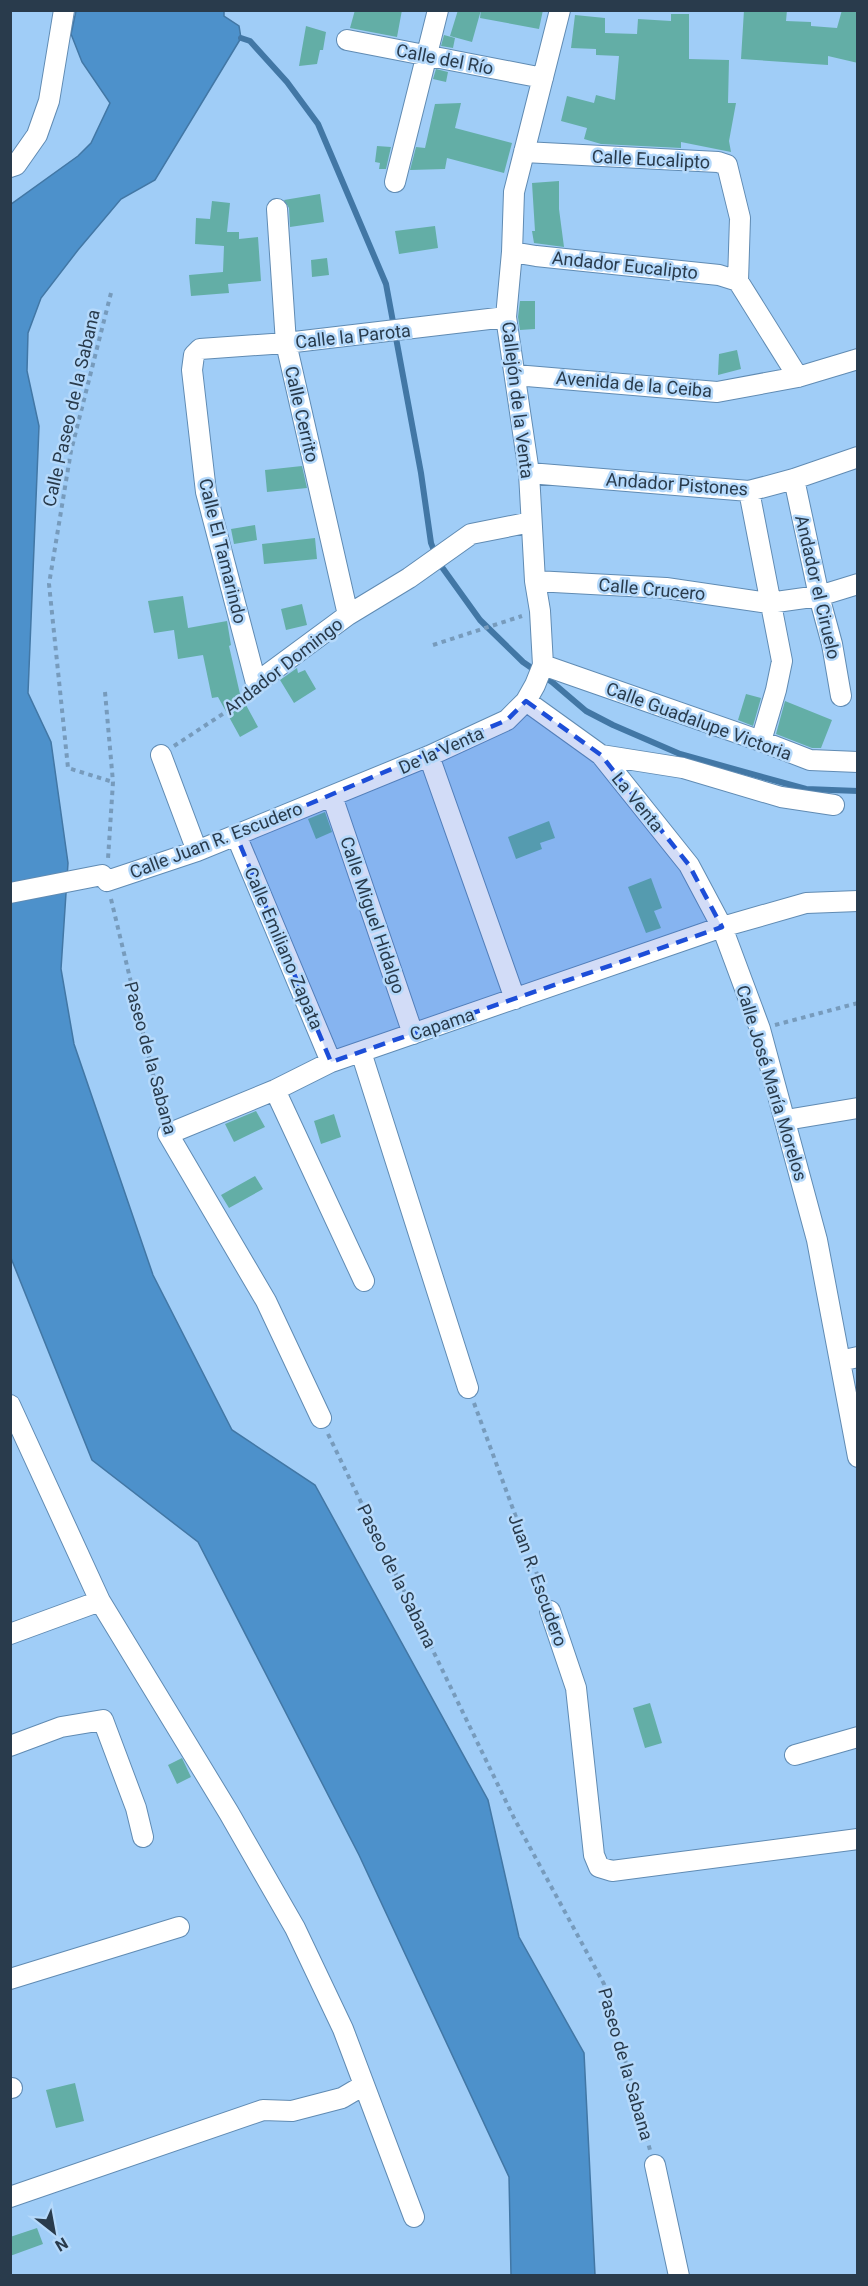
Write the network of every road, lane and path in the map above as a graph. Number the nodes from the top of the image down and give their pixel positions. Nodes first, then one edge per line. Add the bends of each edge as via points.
1 (64, 10) edge
2 (438, 10) edge
3 (560, 10) edge
4 (347, 40) dead end
5 (425, 56) junction
6 (543, 78) junction
7 (524, 152) junction
8 (10, 167) edge
9 (395, 183) dead end
10 (277, 209) dead end
11 (512, 252) junction
12 (738, 281) junction
13 (111, 293) dead end
14 (506, 317) junction
15 (286, 343) junction
16 (200, 349) joint
17 (858, 359) edge
18 (515, 375) junction
19 (798, 377) junction
20 (858, 457) edge
21 (529, 473) junction
22 (794, 479) junction
23 (749, 491) junction
24 (531, 522) junction
25 (535, 581) junction
26 (858, 584) edge
27 (819, 596) junction
28 (769, 603) junction
29 (540, 610) junction
30 (348, 615) junction
31 (433, 645) dead end
32 (536, 680) junction
33 (256, 683) junction
34 (105, 692) dead end
35 (842, 696) dead end
36 (761, 741) junction
37 (161, 755) joint
38 (601, 755) junction
39 (429, 756) junction
40 (858, 762) edge
41 (113, 782) junction
42 (332, 796) junction
43 (834, 806) dead end
44 (236, 835) junction
45 (197, 851) junction
46 (104, 878) junction
47 (10, 893) edge
48 (858, 901) edge
49 (722, 927) junction
50 (515, 999) junction
51 (858, 1003) edge
52 (760, 1029) junction
53 (413, 1034) junction
54 (360, 1052) junction
55 (331, 1062) junction
56 (275, 1090) junction
57 (858, 1108) edge
58 (786, 1120) junction
59 (168, 1134) junction
60 (364, 1281) dead end
61 (849, 1359) edge
62 (468, 1388) joint
63 (10, 1405) edge
64 (321, 1418) joint
65 (858, 1457) edge
66 (100, 1601) junction
67 (550, 1611) joint
68 (10, 1634) edge
69 (858, 1737) edge
70 (10, 1746) edge
71 (795, 1755) dead end
72 (143, 1837) dead end
73 (858, 1839) edge
74 (179, 1927) dead end
75 (10, 1979) edge
76 (364, 2085) junction
77 (655, 2165) joint
78 (10, 2197) edge
79 (414, 2217) dead end
80 (679, 2276) edge

1 - 8 street via 50,100 37,135 16,165
2 - 5 street
3 - 6 street, Callejón de la Venta
4 - 5 street, Calle del Río
5 - 6 street, Calle del Río
5 - 9 street
6 - 7 street, Callejón de la Venta
7 - 11 street, Callejón de la Venta via 514,192
7 - 12 street, Calle Eucalipto via 727,165 740,218
10 - 15 street, Calle Cerrito
11 - 12 street, Andador Eucalipto via 719,275
11 - 14 street, Callejón de la Venta
12 - 19 street
13 - 41 path, Calle Paseo de la Sabana via 72,451 49,584 68,768
14 - 15 street, Calle la Parota
14 - 18 street, Callejón de la Venta
15 - 16 street, Calle la Parota
15 - 30 street, Calle Cerrito
16 - 33 street, Calle El Tamarindo via 194,355 192,370 206,492
17 - 19 street, Avenida de la Ceiba
18 - 19 street, Avenida de la Ceiba via 717,392
18 - 21 street, Callejón de la Venta
20 - 22 street, Andador Pistones
21 - 23 street, Andador Pistones
21 - 24 street, Callejón de la Venta
22 - 23 street, Andador Pistones
22 - 27 street, Andador el Ciruelo
23 - 28 street
24 - 25 street, Callejón de la Venta
24 - 30 street, Andador Domingo via 471,534
25 - 28 street, Calle Crucero via 666,588
25 - 29 street, Callejón de la Venta
26 - 27 street, Calle Crucero
27 - 28 street, Calle Crucero
27 - 35 street, Andador el Ciruelo
28 - 36 street via 782,661
29 - 31 path
29 - 32 street, Callejón de la Venta
30 - 33 street, Andador Domingo
32 - 36 street, Calle Guadalupe Victoria
32 - 38 street, La Venta
32 - 39 street, De la Venta via 507,720
33 - 37 path, Andador Domingo via 244,700
34 - 41 path
36 - 40 street, Calle Guadalupe Victoria via 810,760
37 - 45 street
38 - 43 street via 683,768 782,797
38 - 49 street, La Venta via 688,865
39 - 42 street, De la Venta
39 - 50 street
41 - 46 path
42 - 44 street, Calle Juan R. Escudero
42 - 53 street, Calle Miguel Hidalgo
44 - 45 street, Calle Juan R. Escudero
44 - 55 street, Calle Emiliano Zapata
45 - 46 street, Calle Juan R. Escudero
46 - 47 street, Calle Juan R. Escudero
46 - 59 path, Paseo de la Sabana
48 - 49 street, Capama via 806,903
49 - 50 street, Capama
49 - 52 street, Calle José María Morelos
50 - 53 street, Capama
51 - 52 path
52 - 58 street, Calle José María Morelos
53 - 54 street, Capama
54 - 55 street, Capama
54 - 62 street
55 - 56 street, Capama
56 - 59 street, Capama
56 - 60 street
57 - 58 street
58 - 61 street, Calle José María Morelos
59 - 64 street, Paseo de la Sabana via 266,1301
61 - 65 street, Calle José María Morelos
62 - 67 path, Juan R. Escudero
63 - 66 street
64 - 77 path, Paseo de la Sabana via 514,1818 604,1984
66 - 68 street
66 - 76 street via 295,1928 343,2029
67 - 73 street, Juan R. Escudero via 576,1688 594,1855 599,1867 612,1871
69 - 71 street
70 - 72 street via 61,1727 103,1720
74 - 75 street
76 - 78 street via 342,2098 292,2111 263,2110
76 - 79 street
77 - 80 street, Paseo de la Sabana

